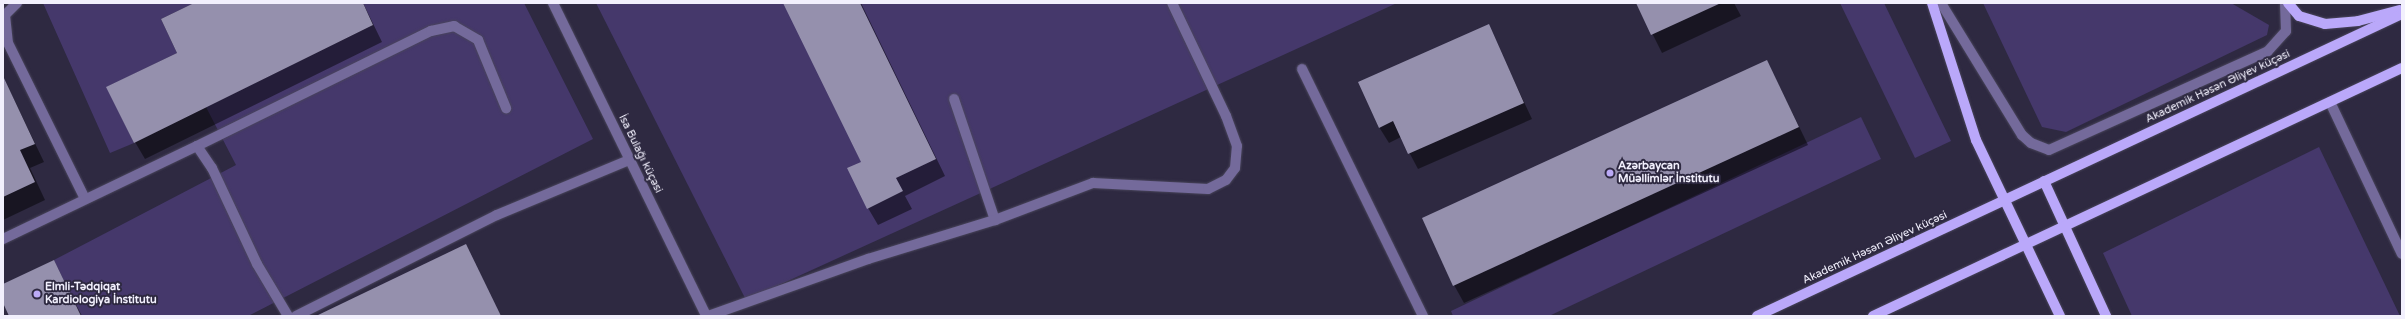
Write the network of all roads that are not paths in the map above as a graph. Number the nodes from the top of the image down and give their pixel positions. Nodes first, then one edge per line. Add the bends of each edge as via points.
1 (17, 3) edge
2 (553, 3) edge
3 (1172, 3) edge
4 (1932, 3) edge
5 (1941, 3) edge
6 (2286, 3) edge
7 (2402, 9) edge
8 (2402, 14) edge
9 (4, 15) edge
10 (2402, 68) edge
11 (1302, 69) dead end
12 (954, 100) dead end
13 (2330, 102) junction
14 (506, 108) dead end
15 (197, 146) junction
16 (629, 160) junction
17 (2044, 182) junction
18 (85, 199) junction
19 (2004, 201) junction
20 (995, 220) junction
21 (2065, 226) junction
22 (3, 239) edge
23 (2025, 245) junction
24 (2402, 254) edge
25 (288, 316) edge
26 (296, 316) edge
27 (707, 316) edge
28 (1423, 316) edge
29 (1757, 316) edge
30 (1873, 316) edge
31 (2060, 316) edge
32 (2106, 316) edge

1 - 9 street
2 - 16 street, İsa Bulağı küçəsi
3 - 20 street via 1226,116 1237,146 1235,168 1226,180 1208,190 1093,183
4 - 19 main road via 1976,140
5 - 6 street via 2022,135 2031,143 2049,150 2268,51 2286,31
6 - 7 main road via 2300,16 2326,24 2358,21
8 - 17 main road, Akademik Həsən Əliyev küçəsi
9 - 18 street via 8,43 25,84
10 - 13 main road
11 - 28 street
12 - 20 street
13 - 21 main road
13 - 24 street
14 - 15 street via 478,40 454,26 431,31
15 - 18 street
15 - 25 street via 212,168 257,264
16 - 26 street via 496,215
16 - 27 street, İsa Bulağı küçəsi
17 - 19 main road, Akademik Həsən Əliyev küçəsi
17 - 21 main road
18 - 22 street
19 - 23 main road
19 - 29 main road, Akademik Həsən Əliyev küçəsi
20 - 27 street via 868,258
21 - 23 main road
21 - 32 main road
23 - 30 main road
23 - 31 main road

